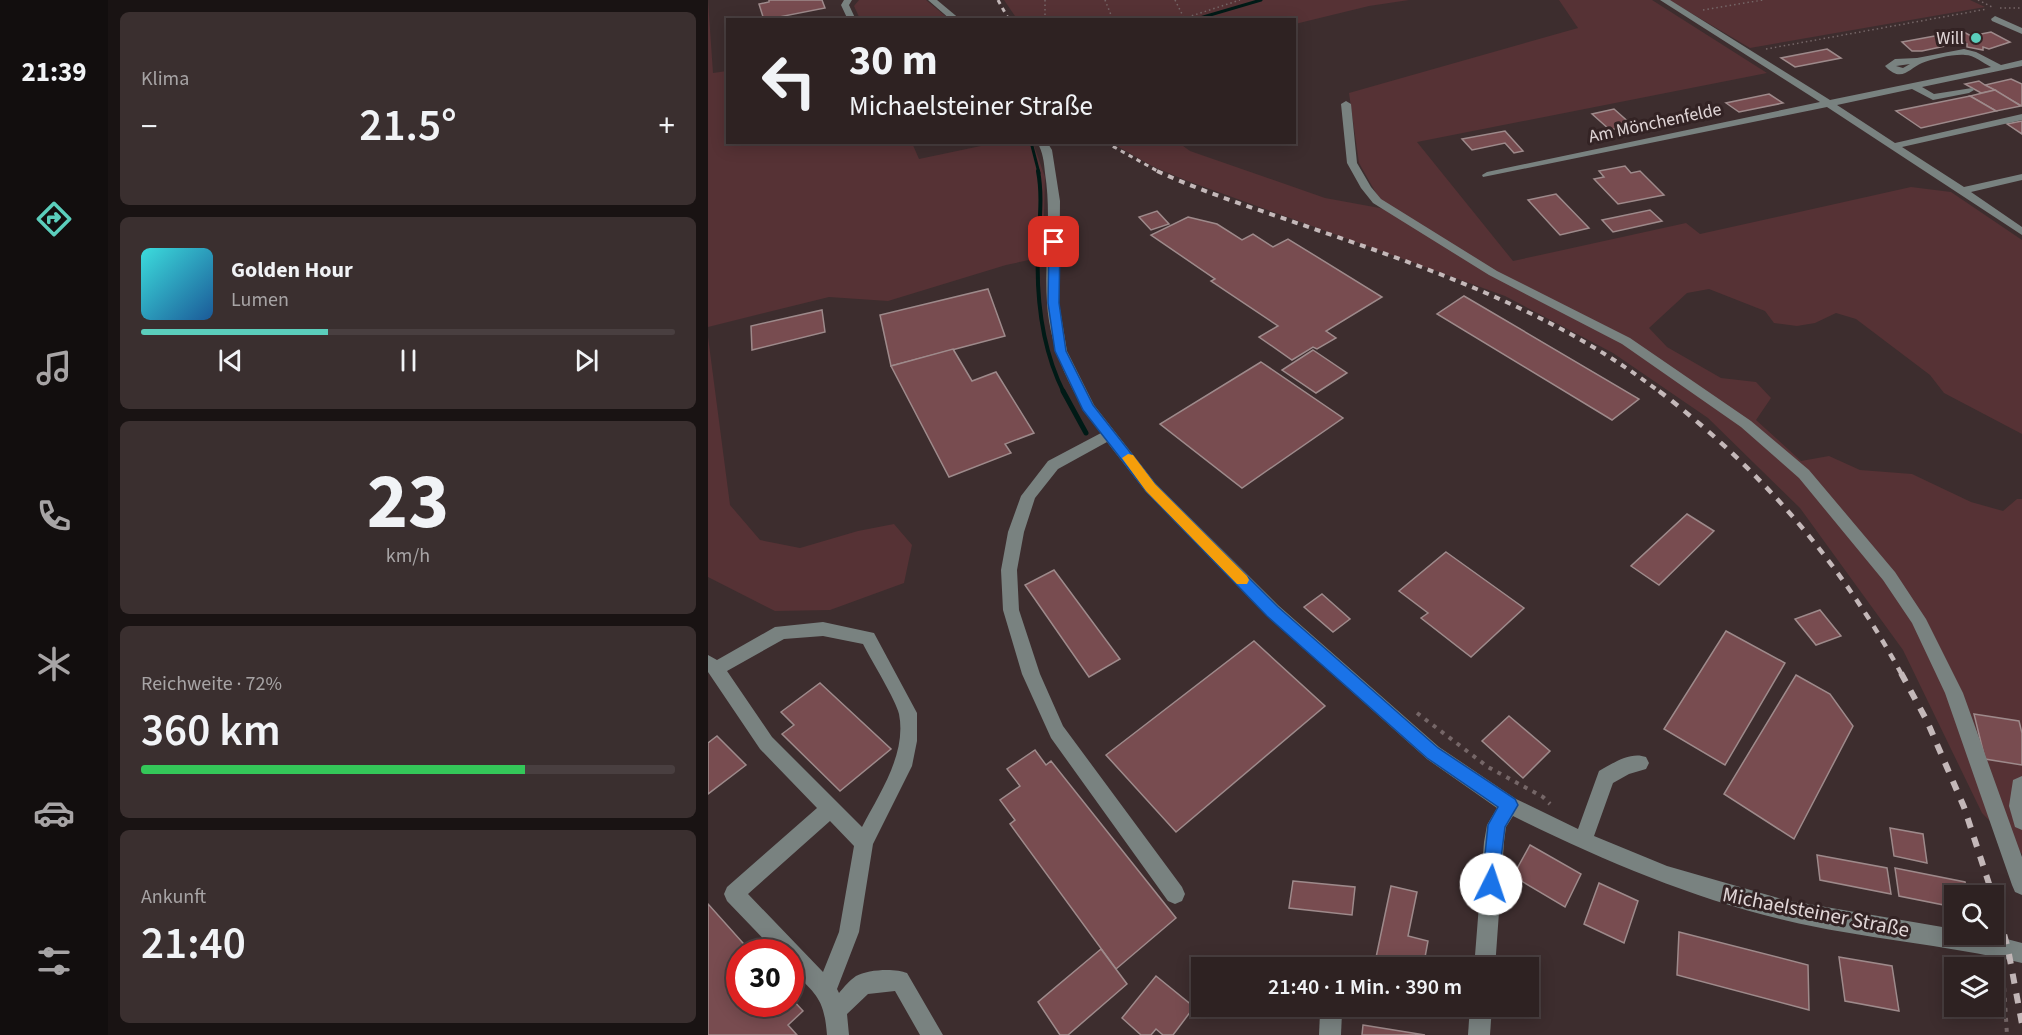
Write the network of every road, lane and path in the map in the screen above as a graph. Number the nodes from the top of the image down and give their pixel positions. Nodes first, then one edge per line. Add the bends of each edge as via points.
1 (848, 0) edge
2 (932, 0) edge
3 (1045, 0) edge
4 (1105, 0) edge
5 (1175, 0) edge
6 (1240, 0) edge
7 (1664, 0) edge
8 (1763, 0) edge
9 (1977, 0) edge
10 (1994, 8) junction
11 (2022, 8) edge
12 (1687, 13) junction
13 (851, 18) edge
14 (954, 18) edge
15 (1045, 18) edge
16 (1112, 18) edge
17 (1184, 18) edge
18 (1995, 19) dead end
19 (2022, 31) edge
20 (1750, 52) junction
21 (1917, 61) dead end
22 (2022, 63) edge
23 (2000, 68) junction
24 (1914, 86) junction
25 (1969, 90) dead end
26 (1346, 104) dead end
27 (1830, 104) junction
28 (2022, 117) edge
29 (1043, 144) edge
30 (1895, 146) junction
31 (1487, 175) dead end
32 (2022, 177) edge
33 (1962, 191) junction
34 (2022, 232) edge
35 (1110, 434) junction
36 (712, 666) edge
37 (1413, 710) dead end
38 (1641, 763) dead end
39 (2022, 785) edge
40 (1509, 805) junction
41 (1551, 806) dead end
42 (831, 808) junction
43 (2022, 821) edge
44 (1583, 841) junction
45 (864, 843) junction
46 (2021, 872) edge
47 (1175, 894) dead end
48 (777, 939) edge
49 (1999, 947) junction
50 (2022, 953) edge
51 (1485, 957) edge
52 (804, 967) edge
53 (826, 990) junction
54 (836, 1010) junction
55 (1331, 1017) edge
56 (1480, 1017) edge
57 (838, 1035) edge
58 (932, 1035) edge
59 (1330, 1035) edge
60 (1479, 1035) edge
61 (2007, 1035) edge

1 - 13 street via 845,4
2 - 14 street
3 - 15 path
4 - 16 path
5 - 17 path
6 - 17 path
7 - 12 street
8 - 12 path
9 - 10 path
10 - 11 path
10 - 20 path
12 - 20 street
18 - 19 street
20 - 27 street
21 - 23 street via 1968,52
22 - 23 street, Am Mönchenfelde
23 - 24 street, Am Mönchenfelde
24 - 25 street via 1933,97
24 - 27 street, Am Mönchenfelde
26 - 46 street via 1352,163 1377,201 1493,273 1626,341 1746,424 1804,474 1889,576 1918,619 1954,693
27 - 30 street
27 - 31 street, Am Mönchenfelde
28 - 30 street
29 - 35 street, Michaelsteiner Straße via 1055,201 1053,303 1061,351 1088,407
30 - 33 street
32 - 33 street
33 - 34 street
35 - 40 street, Michaelsteiner Straße via 1150,488 1273,611 1433,753
35 - 47 street via 1053,465 1028,496 1009,570 1011,610 1031,674 1057,732
36 - 42 street via 766,743
36 - 45 street via 781,632 823,629 868,638 908,713 908,741 903,766
37 - 41 path via 1488,767 1543,797
38 - 44 street via 1606,777
39 - 43 street via 2018,806
40 - 44 street, Michaelsteiner Straße
40 - 51 street via 1497,825 1494,842
42 - 45 street
42 - 48 street via 734,894
44 - 49 street, Michaelsteiner Straße via 1667,876 1785,910
45 - 53 street via 849,932
49 - 50 street, Michaelsteiner Straße
49 - 61 path
52 - 53 street
53 - 54 street
54 - 57 street
54 - 58 street via 862,984 900,980
55 - 59 street
56 - 60 street

